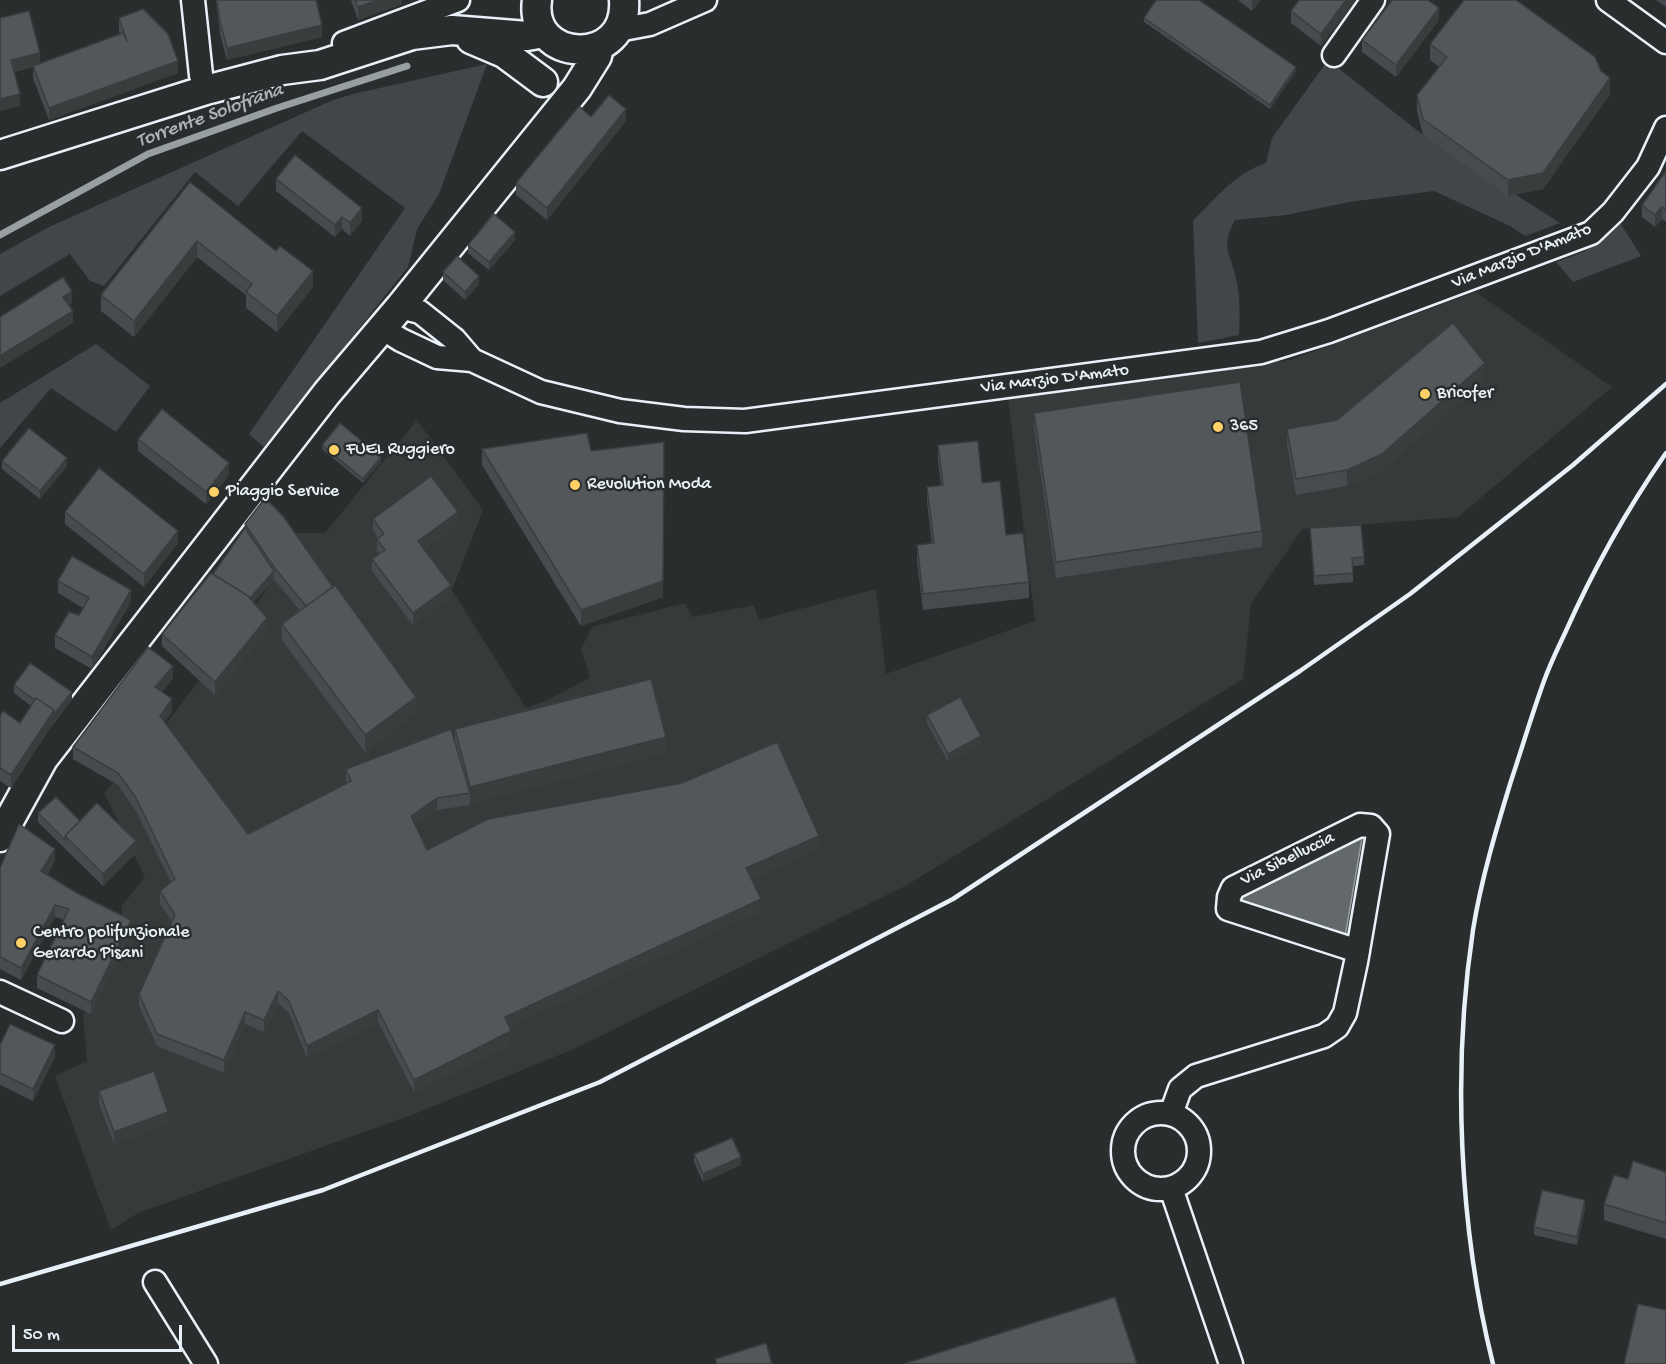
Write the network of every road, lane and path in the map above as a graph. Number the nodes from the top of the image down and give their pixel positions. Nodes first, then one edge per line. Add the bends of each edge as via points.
1 (193, 0) edge
2 (458, 0) edge
3 (537, 0) edge
4 (624, 0) edge
5 (705, 0) edge
6 (1373, 0) edge
7 (1608, 0) edge
8 (452, 30) junction
9 (547, 35) junction
10 (608, 38) junction
11 (1659, 38) edge
12 (1334, 55) dead end
13 (1666, 59) edge
14 (282, 70) junction
15 (543, 82) junction
16 (206, 90) junction
17 (1666, 129) edge
18 (541, 133) junction
19 (7, 146) edge
20 (400, 307) junction
21 (382, 328) junction
22 (472, 360) junction
23 (0, 837) edge
24 (1358, 951) junction
25 (0, 992) edge
26 (62, 1021) dead end
27 (1171, 1114) junction
28 (1171, 1188) junction
29 (155, 1282) dead end
30 (206, 1364) edge
31 (1231, 1364) edge

1 - 16 street
2 - 14 street via 321,51
3 - 9 main road via 537,17
4 - 10 main road via 623,18
5 - 10 street
6 - 12 street
7 - 11 street
8 - 9 main road
8 - 14 main road via 412,35 320,65
8 - 15 main road via 504,53
9 - 10 main road via 572,50 586,50
9 - 15 main road
10 - 18 main road via 577,88
11 - 13 street
14 - 16 main road
15 - 18 main road
16 - 19 main road
17 - 22 street, Via Marzio D'Amato via 1648,167 1591,233 1329,331 1262,352 745,421 620,411 541,392
18 - 20 main road
20 - 21 main road
20 - 22 street, Via Marzio D'Amato via 420,312 454,339
21 - 22 street via 438,357
21 - 23 main road via 327,393 43,759
24 - 24 street, Via Sibelluccia via 1228,909 1228,897 1233,888 1360,825 1371,826 1378,834
24 - 27 street, Via Sibelluccia via 1345,1013 1337,1027 1324,1036 1196,1076 1180,1089
25 - 26 street
27 - 28 street via 1192,1128 1200,1151 1192,1175
27 - 28 street via 1158,1112 1140,1119 1127,1132 1122,1145 1122,1157 1135,1180 1158,1190
28 - 31 street
29 - 30 street

